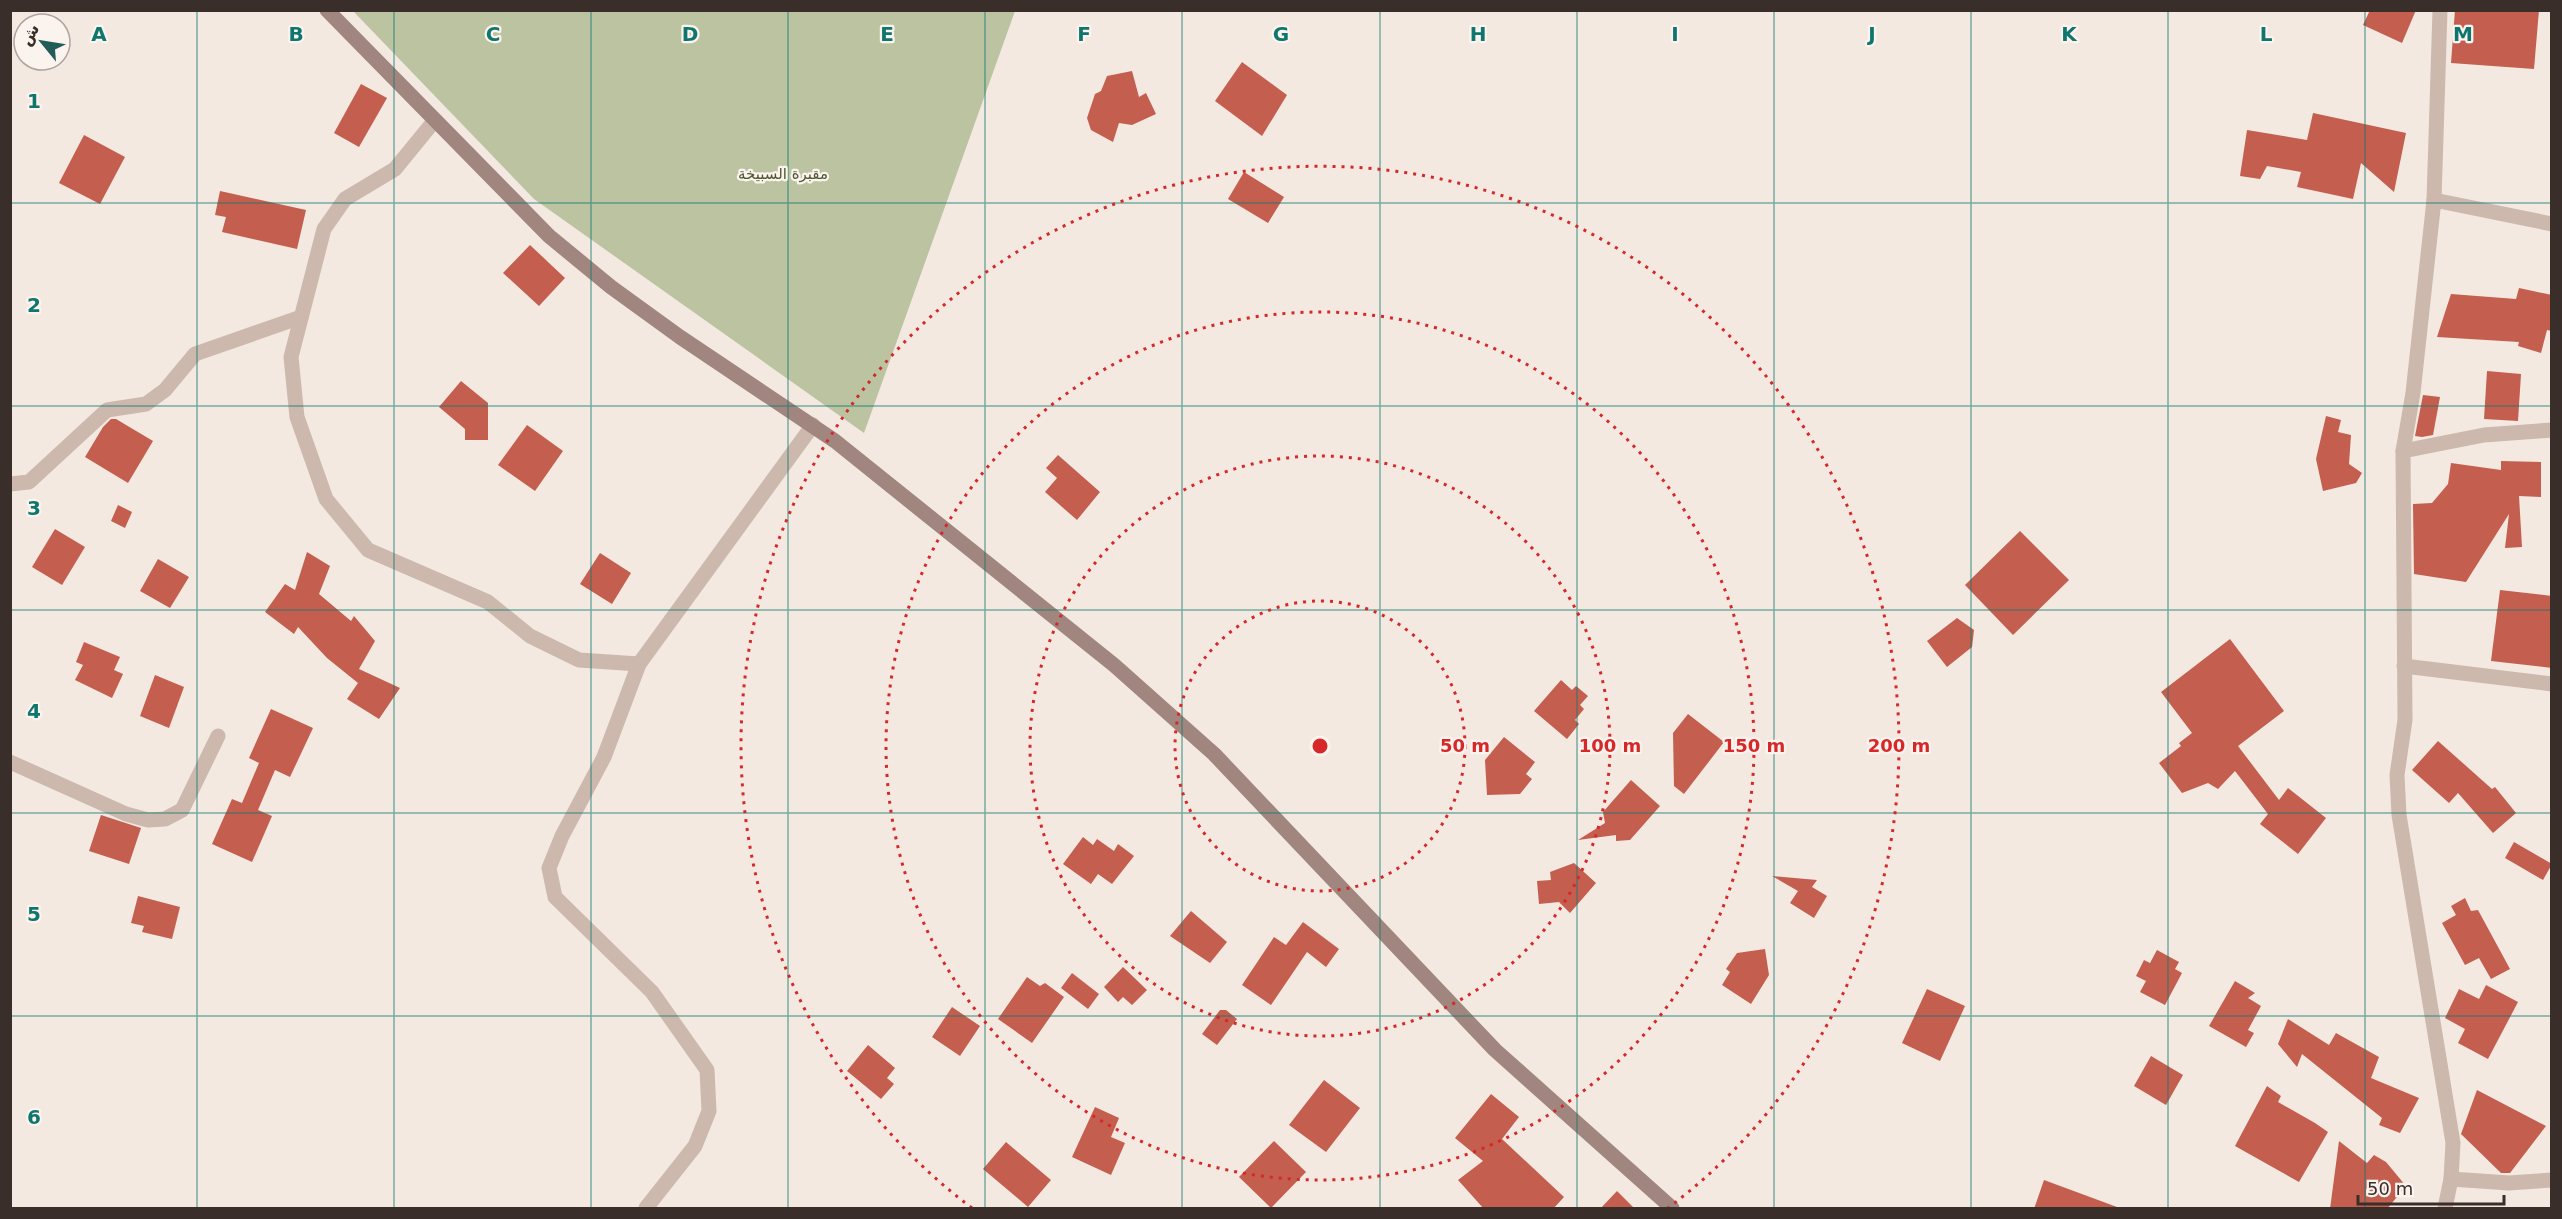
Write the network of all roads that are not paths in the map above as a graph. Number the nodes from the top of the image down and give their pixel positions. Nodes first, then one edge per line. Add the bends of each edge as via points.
1 (327, 10) edge
2 (2440, 10) edge
3 (435, 120) junction
4 (2434, 200) junction
5 (2552, 224) edge
6 (301, 317) junction
7 (813, 425) junction
8 (2552, 429) edge
9 (2403, 451) junction
10 (10, 484) edge
11 (639, 664) junction
12 (2404, 666) junction
13 (2552, 684) edge
14 (218, 736) dead end
15 (10, 762) edge
16 (2451, 1179) junction
17 (2552, 1180) edge
18 (646, 1209) edge
19 (1672, 1209) edge
20 (2445, 1209) edge

1 - 3 street
2 - 4 street
3 - 6 street via 395,169 345,199 324,229
3 - 7 street via 549,236 611,287
4 - 5 street
4 - 9 street
6 - 10 street via 195,354 165,390 146,404 107,410 29,482
6 - 11 street via 291,357 297,417 326,499 368,550 488,602 530,636 579,660
7 - 11 street
7 - 19 street via 1114,665 1214,754 1495,1050
8 - 9 street via 2484,435
9 - 12 street
11 - 18 street via 604,757 549,868 555,897 652,992 707,1070 709,1111 695,1146
12 - 13 street
12 - 16 street via 2405,720 2397,775 2399,815 2453,1143
14 - 15 street via 182,810 165,819 148,820 126,814
16 - 17 street via 2509,1183
16 - 20 street

